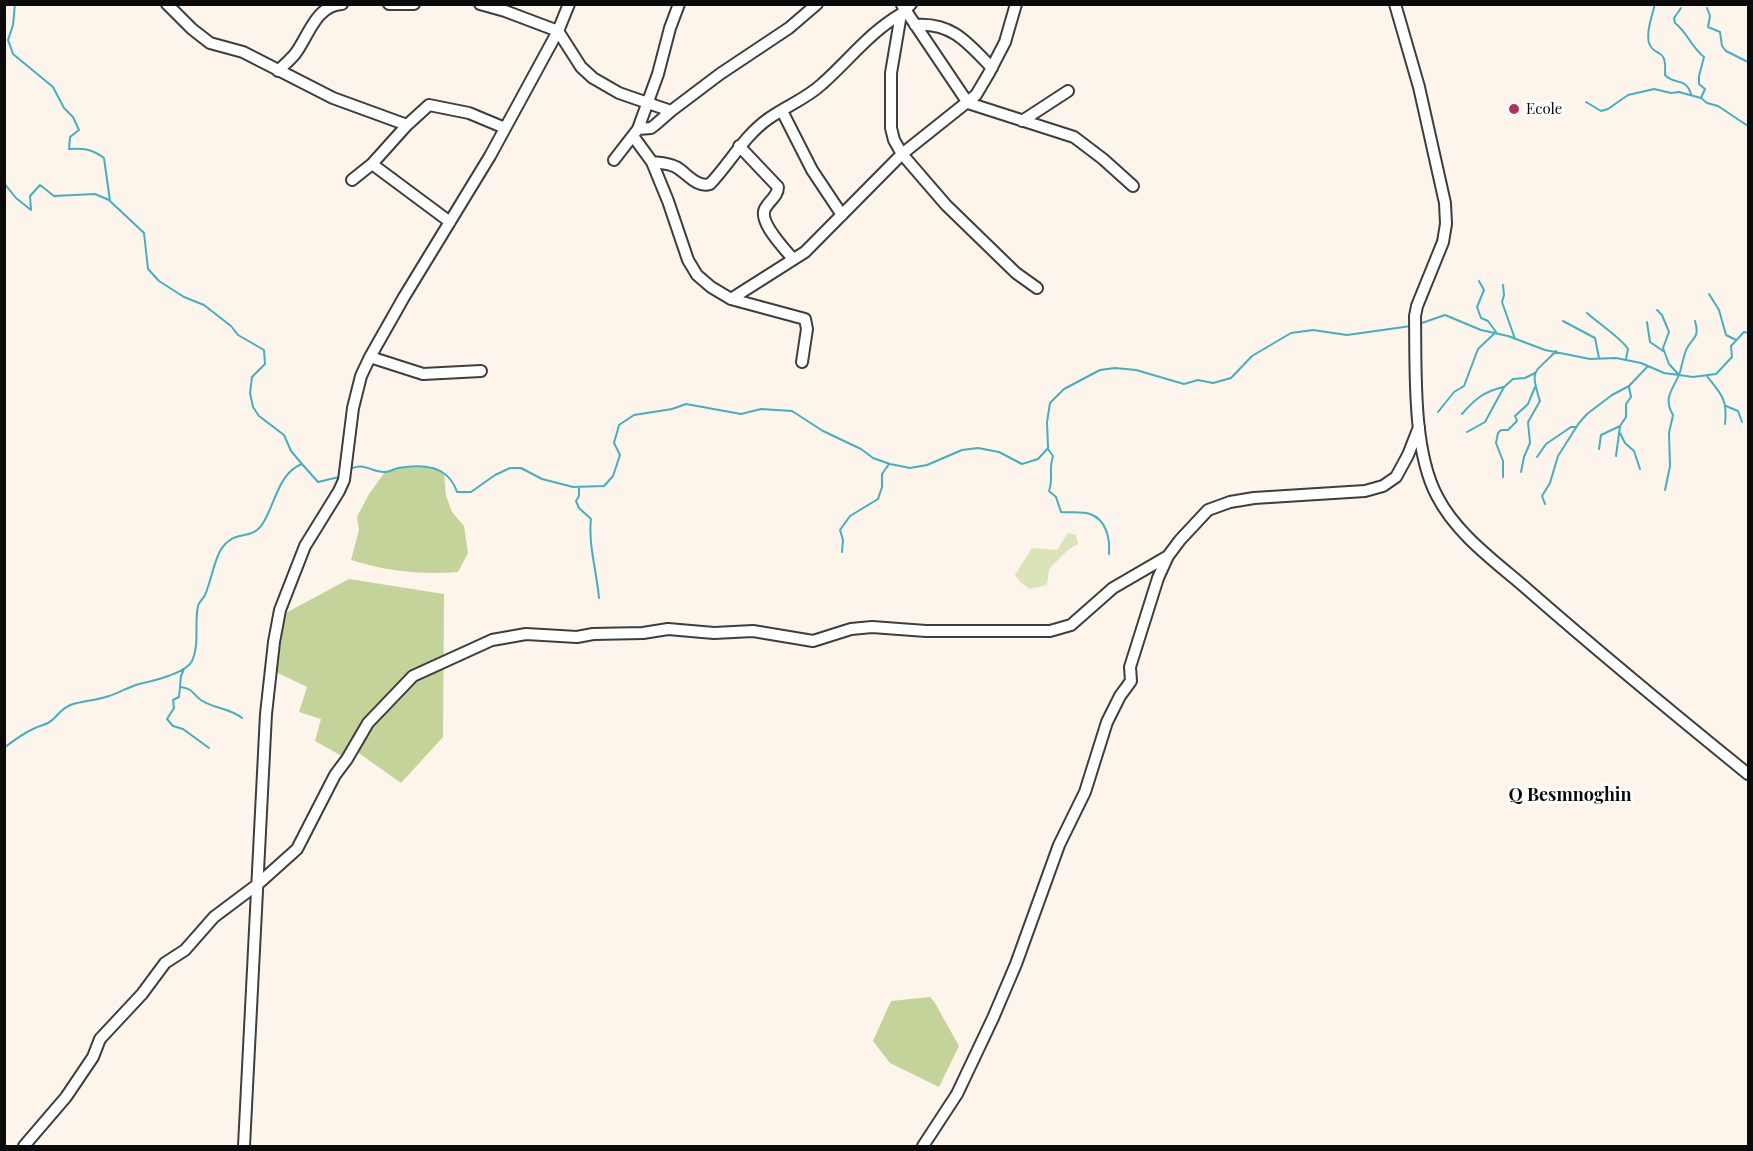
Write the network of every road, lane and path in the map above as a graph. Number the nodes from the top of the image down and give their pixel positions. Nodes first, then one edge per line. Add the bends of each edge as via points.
1 (167, 4) edge
2 (323, 4) edge
3 (342, 4) edge
4 (389, 4) edge
5 (414, 4) edge
6 (480, 4) edge
7 (569, 4) edge
8 (679, 4) edge
9 (817, 4) edge
10 (1016, 4) edge
11 (1395, 4) edge
12 (336, 5) edge
13 (905, 8) edge
14 (318, 16) junction
15 (915, 25) junction
16 (558, 31) junction
17 (992, 68) junction
18 (278, 71) junction
19 (1068, 91) dead end
20 (648, 103) junction
21 (968, 103) junction
22 (671, 111) junction
23 (782, 111) junction
24 (1022, 121) junction
25 (407, 125) junction
26 (505, 128) junction
27 (636, 132) junction
28 (739, 147) junction
29 (902, 154) junction
30 (614, 160) dead end
31 (652, 162) junction
32 (372, 164) junction
33 (352, 180) dead end
34 (1133, 186) dead end
35 (842, 215) junction
36 (450, 222) junction
37 (793, 260) junction
38 (1037, 288) dead end
39 (731, 299) junction
40 (370, 357) junction
41 (802, 362) dead end
42 (481, 371) dead end
43 (1419, 427) junction
44 (1168, 556) junction
45 (1749, 774) edge
46 (258, 884) junction
47 (24, 1146) edge
48 (244, 1146) edge
49 (923, 1146) edge

1 - 18 street via 210,43 243,52
2 - 14 street
3 - 12 street
4 - 5 street
6 - 16 street
7 - 16 street
8 - 20 street
9 - 22 street
10 - 17 street via 1005,42
11 - 43 street via 1419,87 1445,203 1443,242 1415,316
12 - 14 street
13 - 15 street
13 - 23 street via 862,43 821,85
13 - 29 street via 891,73 890,103 891,128
14 - 18 street via 294,55
15 - 17 street via 938,25 948,30
15 - 21 street
16 - 20 street via 592,78
16 - 26 street
17 - 21 street
18 - 25 street via 347,104
19 - 24 street
20 - 22 street
20 - 27 street
21 - 24 street
21 - 29 street
22 - 27 street via 651,128
23 - 28 street via 768,118
23 - 35 street via 812,170
24 - 34 street via 1074,137
25 - 26 street via 429,105 469,113
25 - 32 street
26 - 36 street
27 - 30 street
27 - 31 street
28 - 31 street via 710,184 696,183 673,166
28 - 37 street via 778,188 764,209 763,218
29 - 35 street
29 - 38 street via 946,206
31 - 39 street via 692,268 711,287
32 - 33 street
32 - 36 street
35 - 37 street
36 - 40 street
37 - 39 street
39 - 41 street via 805,319
40 - 42 street via 423,374
40 - 46 street via 353,408 344,480 305,546 280,610 266,714
43 - 44 street via 1396,477 1383,486 1365,491 1230,502 1208,510
43 - 45 street via 1436,494 1450,518 1554,613
44 - 46 street via 1113,588 1071,625 1050,631 872,627 813,641 753,631 706,633 668,629 577,637 525,634 492,640 406,681 368,723 335,775 297,849
44 - 49 street via 1130,666 1131,681 1107,722 1085,792 1059,845 1012,974 957,1095
46 - 47 street via 214,916 185,950 165,963 100,1039 93,1057 66,1096
46 - 48 street

